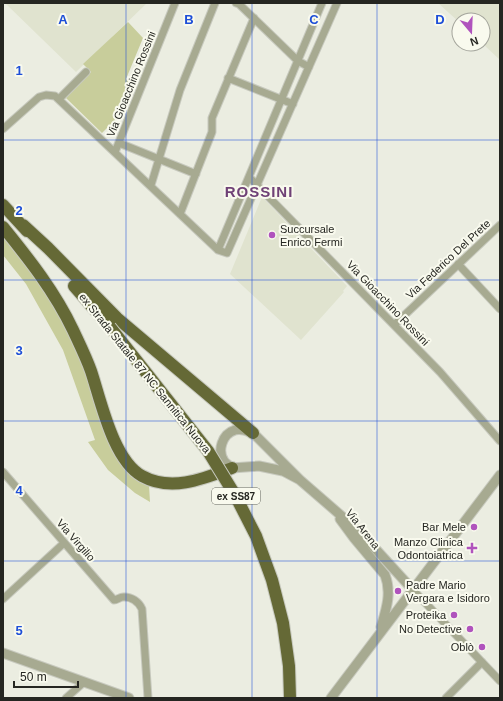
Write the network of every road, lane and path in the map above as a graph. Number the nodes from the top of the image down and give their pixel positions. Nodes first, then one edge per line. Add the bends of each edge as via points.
1 (175, 3) edge
2 (215, 3) edge
3 (236, 3) edge
4 (322, 3) edge
5 (336, 3) edge
6 (254, 18) junction
7 (298, 61) junction
8 (309, 67) junction
9 (86, 72) dead end
10 (228, 78) junction
11 (282, 99) junction
12 (59, 100) junction
13 (292, 104) junction
14 (274, 116) junction
15 (285, 121) junction
16 (3, 129) edge
17 (119, 142) junction
18 (115, 152) junction
19 (159, 159) junction
20 (196, 174) junction
21 (249, 177) junction
22 (150, 185) junction
23 (257, 185) junction
24 (3, 205) edge
25 (180, 214) junction
26 (500, 225) edge
27 (22, 226) junction
28 (3, 227) edge
29 (218, 250) junction
30 (458, 264) junction
31 (500, 309) edge
32 (394, 325) junction
33 (253, 433) junction
34 (500, 441) edge
35 (232, 468) junction
36 (3, 472) edge
37 (500, 475) edge
38 (300, 480) junction
39 (330, 505) junction
40 (64, 543) junction
41 (413, 590) junction
42 (3, 599) edge
43 (378, 635) junction
44 (3, 653) edge
45 (482, 662) junction
46 (500, 681) edge
47 (83, 683) junction
48 (66, 698) edge
49 (129, 698) edge
50 (148, 698) edge
51 (290, 698) edge
52 (331, 698) edge
53 (446, 698) edge

1 - 17 street, Via Gioacchino Rossini
2 - 19 street via 180,90
3 - 6 street
4 - 7 street
5 - 8 street, Via Gioacchino Rossini
6 - 7 street
6 - 10 street
7 - 8 street
7 - 11 street
8 - 13 street, Via Gioacchino Rossini
9 - 12 street
10 - 11 street
10 - 20 street via 212,118 212,132
11 - 13 street
11 - 14 street
12 - 16 street via 55,96 39,97
12 - 18 street
13 - 15 street, Via Gioacchino Rossini
14 - 15 street
14 - 21 street
15 - 23 street, Via Gioacchino Rossini
17 - 18 street, Via Gioacchino Rossini
17 - 19 street
18 - 22 street, Via Gioacchino Rossini
19 - 20 street
19 - 22 street
20 - 25 street
21 - 23 street, Via Gioacchino Rossini
21 - 29 street
22 - 25 street, Via Gioacchino Rossini
23 - 29 street, Via Gioacchino Rossini via 227,253
23 - 32 street, Via Gioacchino Rossini
24 - 27 highway, ex Strada Statale 87 NC Sannitica Nuova / ex SS87
25 - 29 street, Via Gioacchino Rossini
26 - 30 street, Via Federico Del Prete
27 - 33 highway via 48,248 117,318
27 - 51 highway, ex Strada Statale 87 NC Sannitica Nuova / ex SS87, bridge via 110,327 208,451 236,495 256,536 272,580 283,623
28 - 35 highway via 49,286 66,316 90,370 115,442 128,465 154,482 176,484 195,482
30 - 31 street
30 - 32 street, Via Federico Del Prete
32 - 34 street, Via Gioacchino Rossini via 440,372
33 - 35 street via 235,430 227,435 222,443 221,453 224,462
33 - 38 street
35 - 38 street via 259,466 283,471
36 - 40 street, Via Virgilio
37 - 41 street
38 - 39 street, Via Arena
39 - 41 street, Via Arena via 360,532
39 - 43 street, Via Arena via 388,582 386,612
40 - 42 street
40 - 50 street, Via Virgilio via 114,600 123,597 140,604
41 - 43 street
41 - 45 street
43 - 52 street
44 - 47 street
45 - 46 street
45 - 53 street
47 - 48 street
47 - 49 street

